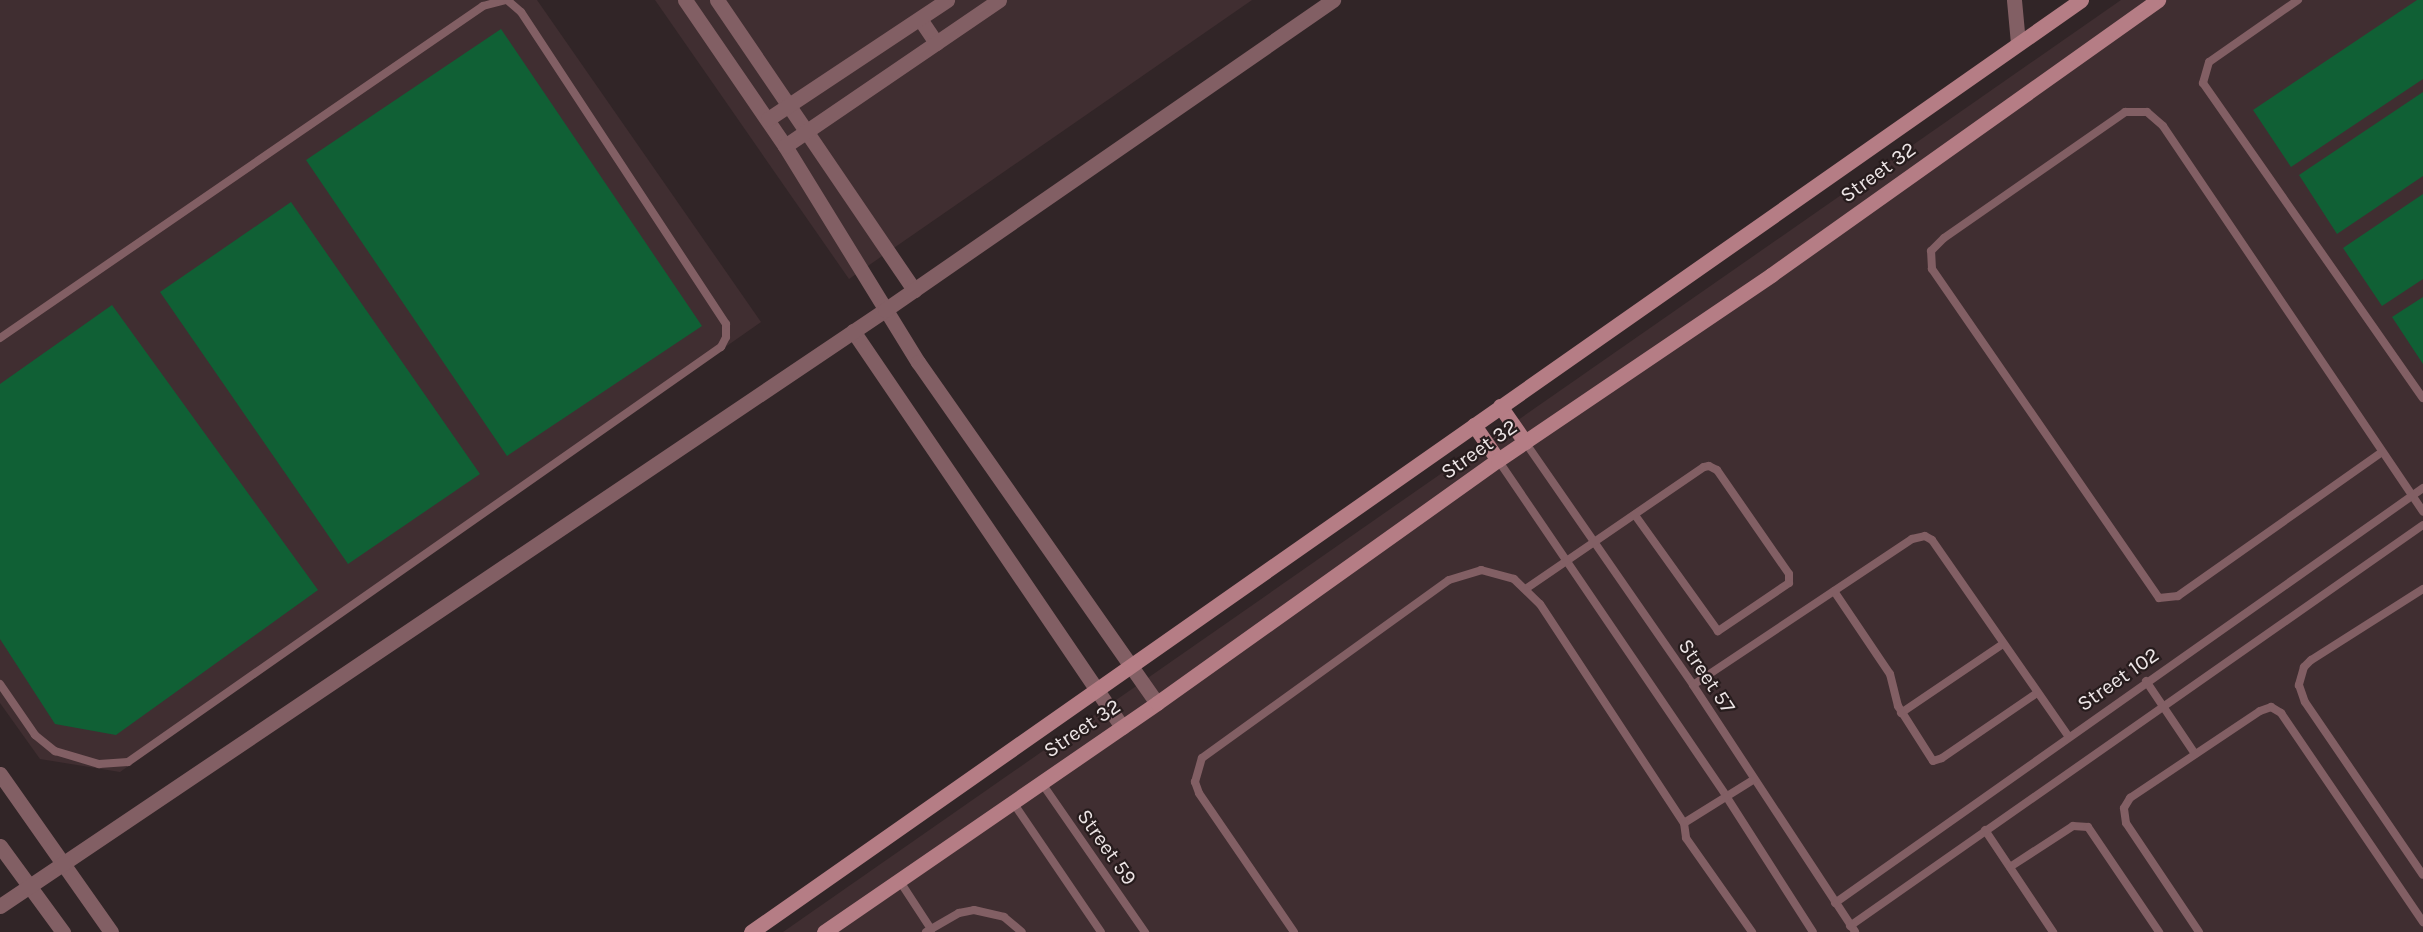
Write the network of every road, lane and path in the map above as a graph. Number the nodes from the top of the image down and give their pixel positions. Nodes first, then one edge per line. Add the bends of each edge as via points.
1 (506, 0) edge
2 (685, 0) edge
3 (717, 0) edge
4 (947, 0) edge
5 (999, 0) edge
6 (1333, 0) edge
7 (2014, 0) edge
8 (2081, 0) edge
9 (2158, 0) edge
10 (2298, 0) edge
11 (920, 19) junction
12 (936, 43) junction
13 (2018, 43) junction
14 (791, 105) junction
15 (768, 119) junction
16 (808, 130) junction
17 (785, 146) junction
18 (914, 290) junction
19 (885, 310) junction
20 (853, 331) junction
21 (0, 338) edge
22 (2423, 398) edge
23 (1500, 406) junction
24 (1474, 425) junction
25 (1525, 442) junction
26 (2382, 452) junction
27 (1498, 460) junction
28 (2423, 488) edge
29 (2412, 495) junction
30 (2423, 511) edge
31 (1635, 515) junction
32 (2423, 525) edge
33 (1593, 544) junction
34 (1567, 562) junction
35 (1527, 588) junction
36 (2423, 589) edge
37 (1834, 591) junction
38 (2003, 644) junction
39 (1132, 666) junction
40 (2146, 681) junction
41 (0, 684) edge
42 (1693, 685) junction
43 (1097, 690) junction
44 (2037, 693) junction
45 (1158, 703) junction
46 (2162, 705) junction
47 (1901, 713) junction
48 (1122, 727) junction
49 (2068, 736) junction
50 (2195, 754) junction
51 (0, 774) edge
52 (1753, 780) junction
53 (1041, 782) junction
54 (1726, 796) junction
55 (1012, 801) junction
56 (1684, 823) junction
57 (1985, 831) junction
58 (0, 846) edge
59 (64, 861) junction
60 (2010, 867) junction
61 (2423, 875) edge
62 (899, 880) junction
63 (29, 886) junction
64 (1835, 903) junction
65 (0, 906) edge
66 (2423, 922) edge
67 (1853, 929) edge
68 (929, 930) edge
69 (63, 932) edge
70 (111, 932) edge
71 (751, 932) edge
72 (824, 932) edge
73 (1022, 932) edge
74 (1101, 932) edge
75 (1144, 932) edge
76 (1294, 932) edge
77 (1752, 932) edge
78 (1813, 932) edge
79 (2053, 932) edge
80 (2159, 932) edge
81 (2199, 932) edge

1 - 21 lane via 483,6
1 - 41 lane via 521,12 726,324 721,347 128,762 99,764 68,756 44,744
2 - 15 street
3 - 14 street
4 - 11 street
5 - 12 street
6 - 18 street
7 - 13 street
8 - 13 main road, Street 32
9 - 25 main road, Street 32 via 1771,274
10 - 22 lane via 2209,62 2203,83
11 - 12 street
11 - 14 street
12 - 16 street
13 - 23 main road, Street 32
14 - 15 street
14 - 16 street
15 - 17 street
16 - 17 street
16 - 18 street
17 - 19 street
18 - 19 street
19 - 20 street
19 - 39 street
20 - 43 street
20 - 59 street
23 - 24 main road, Street 32
23 - 25 main road
24 - 27 main road
24 - 39 main road, Street 32
25 - 27 main road, Street 32
25 - 33 lane, Street 57
26 - 26 lane via 2163,126 2147,112 2125,112 1931,251 1932,269 2159,598 2178,596
26 - 29 lane
27 - 34 lane
27 - 45 main road, Street 32
28 - 29 lane, Street 102
29 - 30 lane
29 - 40 lane, Street 102
31 - 31 lane via 1704,467 1712,466 1791,580 1718,631
31 - 33 lane
32 - 46 lane
33 - 34 lane
33 - 42 lane, Street 57
34 - 35 lane
34 - 54 lane
35 - 56 lane
35 - 76 lane via 1498,573 1481,570 1449,580 1202,758 1196,769 1199,794
36 - 61 lane via 2311,660 2304,667 2299,685 2305,702
37 - 38 lane via 1912,539 1924,537 1932,540
37 - 42 lane
37 - 47 lane via 1890,674
38 - 44 lane
38 - 47 lane
39 - 43 main road, Street 32
39 - 45 street
40 - 46 lane
40 - 49 lane, Street 102
42 - 52 lane, Street 57
43 - 48 street
43 - 71 main road, Street 32
44 - 47 lane via 1938,761 1929,758
44 - 49 lane
45 - 48 main road, Street 32
46 - 50 lane
46 - 57 lane
48 - 53 main road, Street 32
49 - 64 lane, Street 102
50 - 66 lane via 2265,708 2276,709
50 - 81 lane via 2130,798 2123,813
51 - 59 street
52 - 54 lane
52 - 64 lane, Street 57
53 - 55 main road, Street 32
53 - 75 lane, Street 59
54 - 56 lane
54 - 78 lane
55 - 62 main road, Street 32
55 - 74 lane
56 - 77 lane via 1686,838
57 - 60 lane
57 - 67 lane
58 - 63 street
59 - 63 street
59 - 70 street
60 - 79 lane
60 - 80 lane via 2073,826 2088,827
62 - 68 lane
62 - 72 main road, Street 32
63 - 65 street
63 - 69 street
64 - 67 lane, Street 57
68 - 73 lane via 959,913 974,910 1004,917

